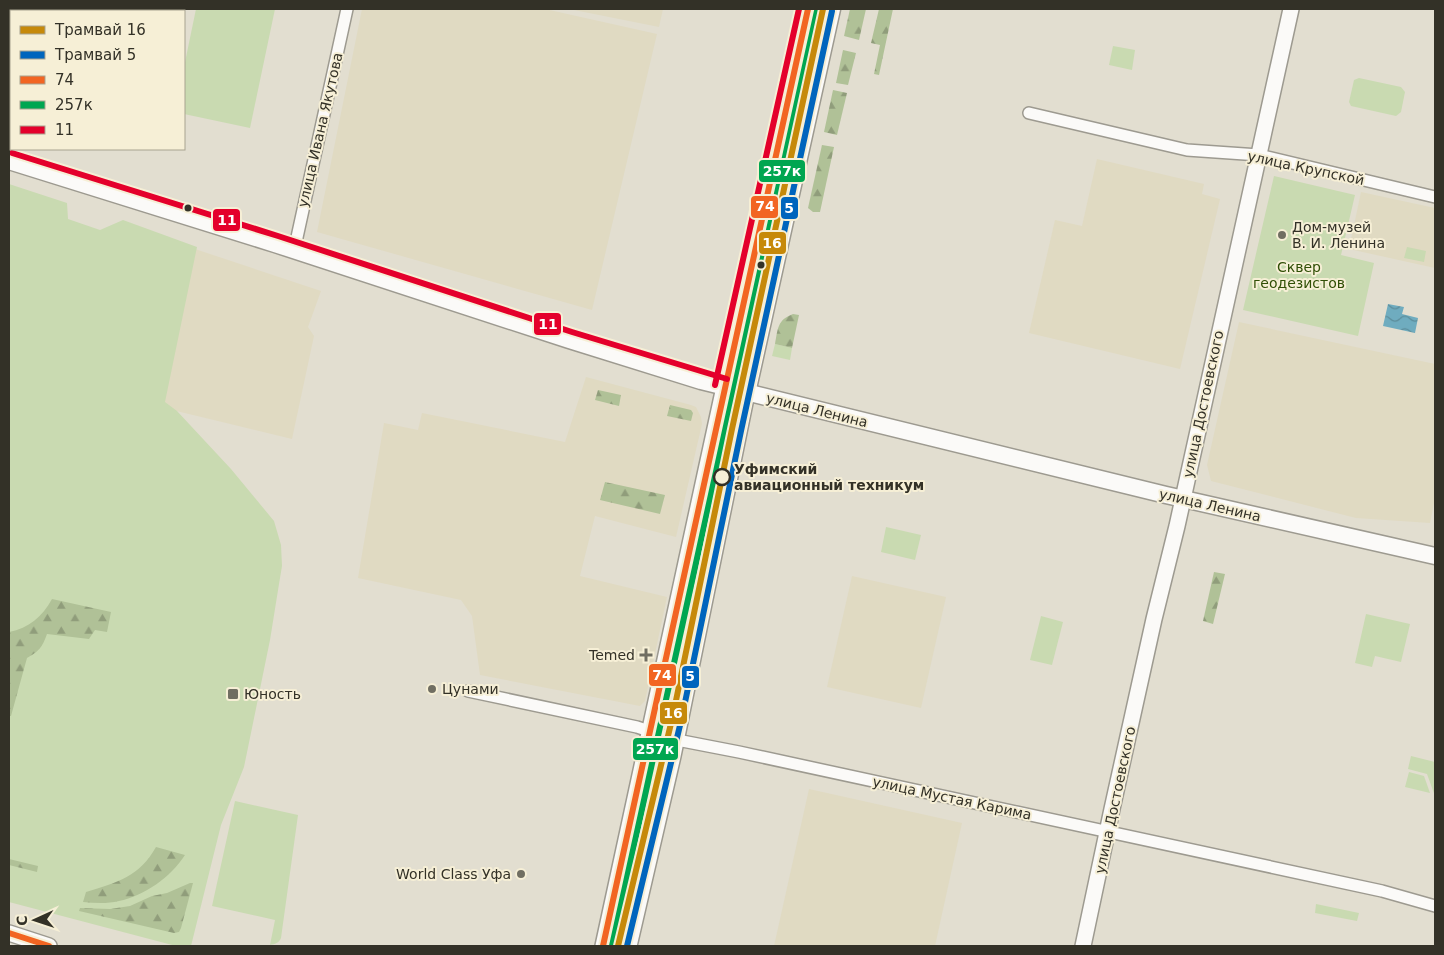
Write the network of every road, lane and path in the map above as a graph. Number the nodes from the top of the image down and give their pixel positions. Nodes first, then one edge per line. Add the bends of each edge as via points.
1 (347, 9) edge
2 (808, 9) edge
3 (832, 9) edge
4 (1291, 9) edge
5 (1029, 113) dead end
6 (1259, 155) junction
7 (9, 161) edge
8 (1435, 198) edge
9 (294, 250) junction
10 (724, 387) junction
11 (747, 393) junction
12 (1182, 499) junction
13 (1435, 556) edge
14 (468, 691) dead end
15 (649, 731) junction
16 (677, 740) junction
17 (1107, 832) junction
18 (1435, 906) edge
19 (9, 934) edge
20 (49, 946) edge
21 (603, 946) edge
22 (629, 946) edge
23 (1083, 946) edge

1 - 9 street, улица Ивана Якутова
2 - 10 main road
3 - 11 main road
4 - 6 street, улица Достоевского
5 - 6 street, улица Крупской via 1187,150
6 - 8 street, улица Крупской
6 - 12 street, улица Достоевского
7 - 9 main road, улица Ленина
9 - 10 main road, улица Ленина
10 - 11 main road, улица Ленина
10 - 15 street
11 - 12 main road, улица Ленина
11 - 16 street
12 - 13 main road, улица Ленина
12 - 17 street, улица Достоевского
14 - 15 street, улица Мустая Карима
15 - 16 street, улица Мустая Карима
15 - 21 street
16 - 17 street, улица Мустая Карима
16 - 22 street
17 - 18 street, улица Мустая Карима
17 - 23 street, улица Достоевского
19 - 20 street

